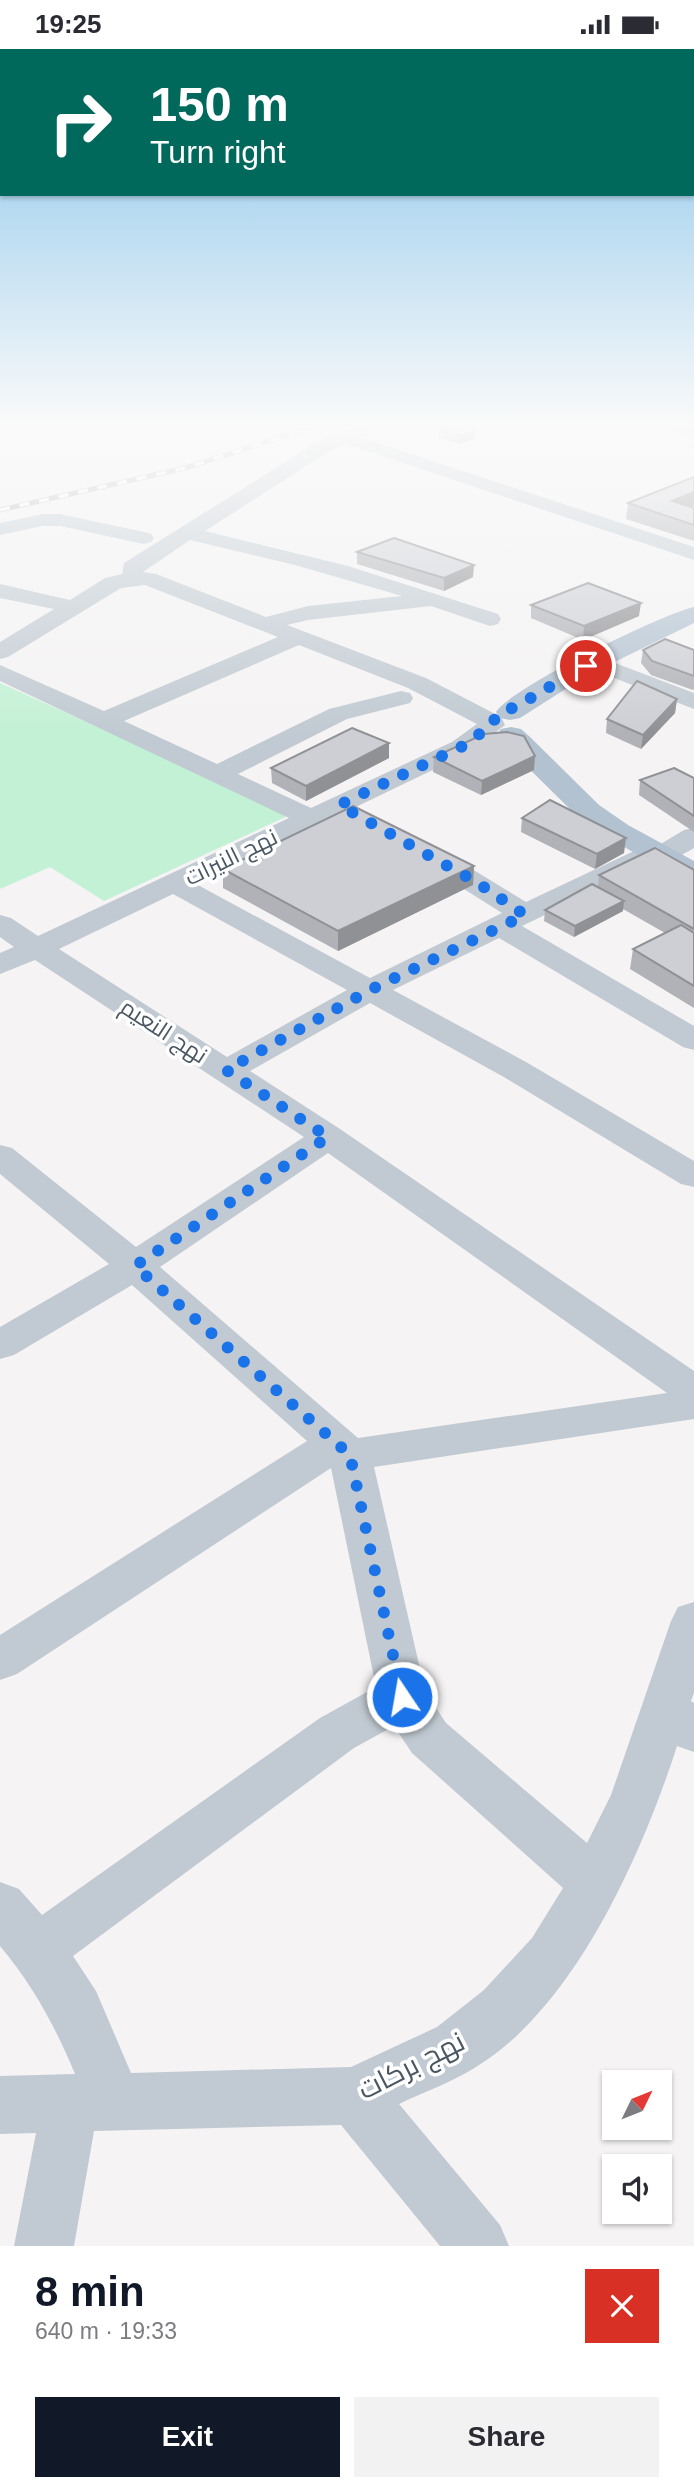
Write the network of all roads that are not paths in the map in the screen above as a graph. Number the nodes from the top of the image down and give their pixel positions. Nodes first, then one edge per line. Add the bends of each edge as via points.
1 (104, 530) edge
2 (192, 530) edge
3 (620, 530) edge
4 (187, 533) junction
5 (144, 538) dead end
6 (694, 554) edge
7 (141, 579) junction
8 (0, 591) edge
9 (436, 599) junction
10 (73, 607) junction
11 (694, 614) edge
12 (490, 619) dead end
13 (267, 623) junction
14 (301, 636) junction
15 (0, 652) edge
16 (582, 668) junction
17 (0, 672) edge
18 (409, 690) junction
19 (694, 702) edge
20 (104, 720) junction
21 (503, 723) junction
22 (545, 725) junction
23 (218, 774) junction
24 (554, 774) junction
25 (311, 818) junction
26 (694, 836) edge
27 (408, 844) edge
28 (658, 853) junction
29 (694, 874) edge
30 (174, 884) junction
31 (512, 920) junction
32 (0, 924) edge
33 (36, 947) junction
34 (0, 965) edge
35 (370, 990) junction
36 (694, 1040) edge
37 (226, 1070) junction
38 (328, 1137) junction
39 (0, 1156) edge
40 (694, 1176) edge
41 (135, 1266) junction
42 (0, 1345) edge
43 (694, 1391) edge
44 (694, 1404) edge
45 (344, 1449) junction
46 (694, 1621) edge
47 (0, 1660) edge
48 (402, 1697) junction
49 (680, 1720) edge
50 (595, 1883) junction
51 (0, 1907) edge
52 (38, 1950) junction
53 (354, 2097) junction
54 (93, 2103) junction
55 (0, 2105) edge
56 (44, 2246) edge
57 (479, 2246) edge

1 - 5 street
2 - 4 street
3 - 6 street
4 - 7 street via 132,568
4 - 9 street via 296,557
7 - 10 street via 113,583
7 - 13 street
8 - 10 street
9 - 12 street
9 - 13 street via 308,613
10 - 15 street
11 - 16 main road
13 - 14 street
14 - 18 street
14 - 20 street
16 - 19 street
16 - 21 main road
16 - 22 main road
17 - 20 street
18 - 21 street
18 - 23 street via 338,714
20 - 23 street
21 - 22 main road via 535,735
21 - 24 main road
21 - 25 street, نهج النيرات via 350,812
22 - 24 main road
23 - 25 street
24 - 28 main road via 601,820
25 - 30 street, نهج النيرات
26 - 28 street
27 - 31 street via 478,883
28 - 29 main road
28 - 31 street
30 - 33 street, نهج النيرات
30 - 35 street
31 - 35 street
31 - 36 street
32 - 33 street, نهج النعيم
33 - 34 street, نهج النيرات
33 - 37 street, نهج النعيم
35 - 37 street
35 - 40 street
37 - 38 street, نهج النعيم
38 - 41 street
38 - 43 street, نهج النعيم
39 - 41 street
41 - 42 street
41 - 45 street
44 - 45 street
45 - 47 street
45 - 48 street
46 - 49 street, نهج بركات
48 - 50 street via 429,1738
48 - 52 street via 337,1733
49 - 50 street, نهج بركات via 635,1798
50 - 53 street, نهج بركات via 551,1957 504,2009 457,2047
51 - 52 street
52 - 54 street via 76,2010
53 - 54 street, نهج بركات
53 - 57 street
54 - 55 street, نهج بركات
54 - 56 street

